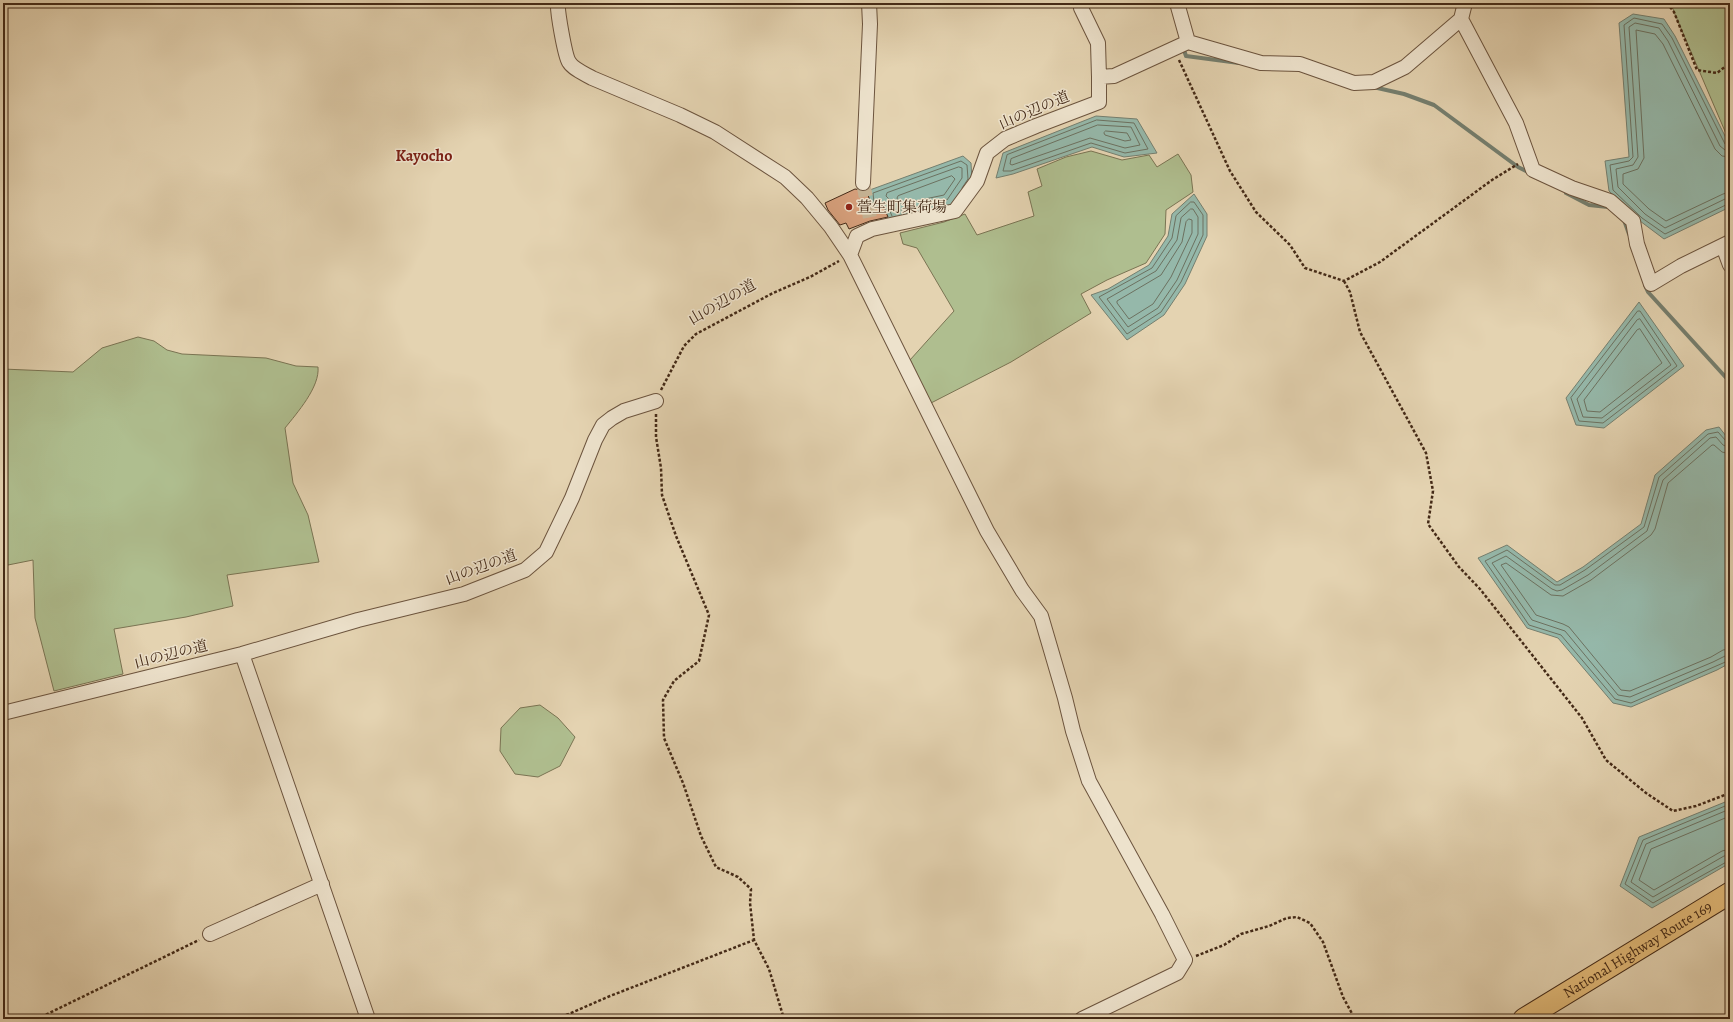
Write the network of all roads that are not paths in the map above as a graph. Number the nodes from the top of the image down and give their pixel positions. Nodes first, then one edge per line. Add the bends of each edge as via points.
1 (558, 3) edge
2 (868, 3) edge
3 (1177, 3) edge
4 (1465, 3) edge
5 (1081, 8) dead end
6 (1461, 19) junction
7 (1188, 42) junction
8 (1099, 77) junction
9 (863, 183) tunnel mouth
10 (1726, 244) edge
11 (850, 256) junction
12 (1730, 265) edge
13 (656, 402) road end
14 (242, 654) junction
15 (3, 713) edge
16 (322, 884) junction
17 (1730, 893) edge
18 (210, 934) road end
19 (368, 1019) edge
20 (1082, 1019) edge
21 (1524, 1019) edge

1 - 11 street via 557,12 568,61 592,78 715,132 785,177 831,227
2 - 9 street via 870,24
3 - 7 street
4 - 6 street
5 - 8 street via 1098,43
6 - 7 street via 1405,67 1374,82 1354,83 1300,64 1261,63
6 - 10 street via 1516,123 1533,170 1572,188 1610,201 1633,221 1651,284
7 - 8 street via 1114,76
8 - 11 street, 山の辺の道 via 1099,102 1005,139 987,153 977,181 956,212 871,226 857,236
10 - 12 street
11 - 20 street via 987,531 1022,590 1041,616 1089,782 1185,960 1176,973
13 - 14 street, 山の辺の道 via 624,411 603,425 546,552 525,570 464,594 358,620
14 - 15 street, 山の辺の道
14 - 16 street
16 - 18 street
16 - 19 street
17 - 21 highway, National Highway Route 169

